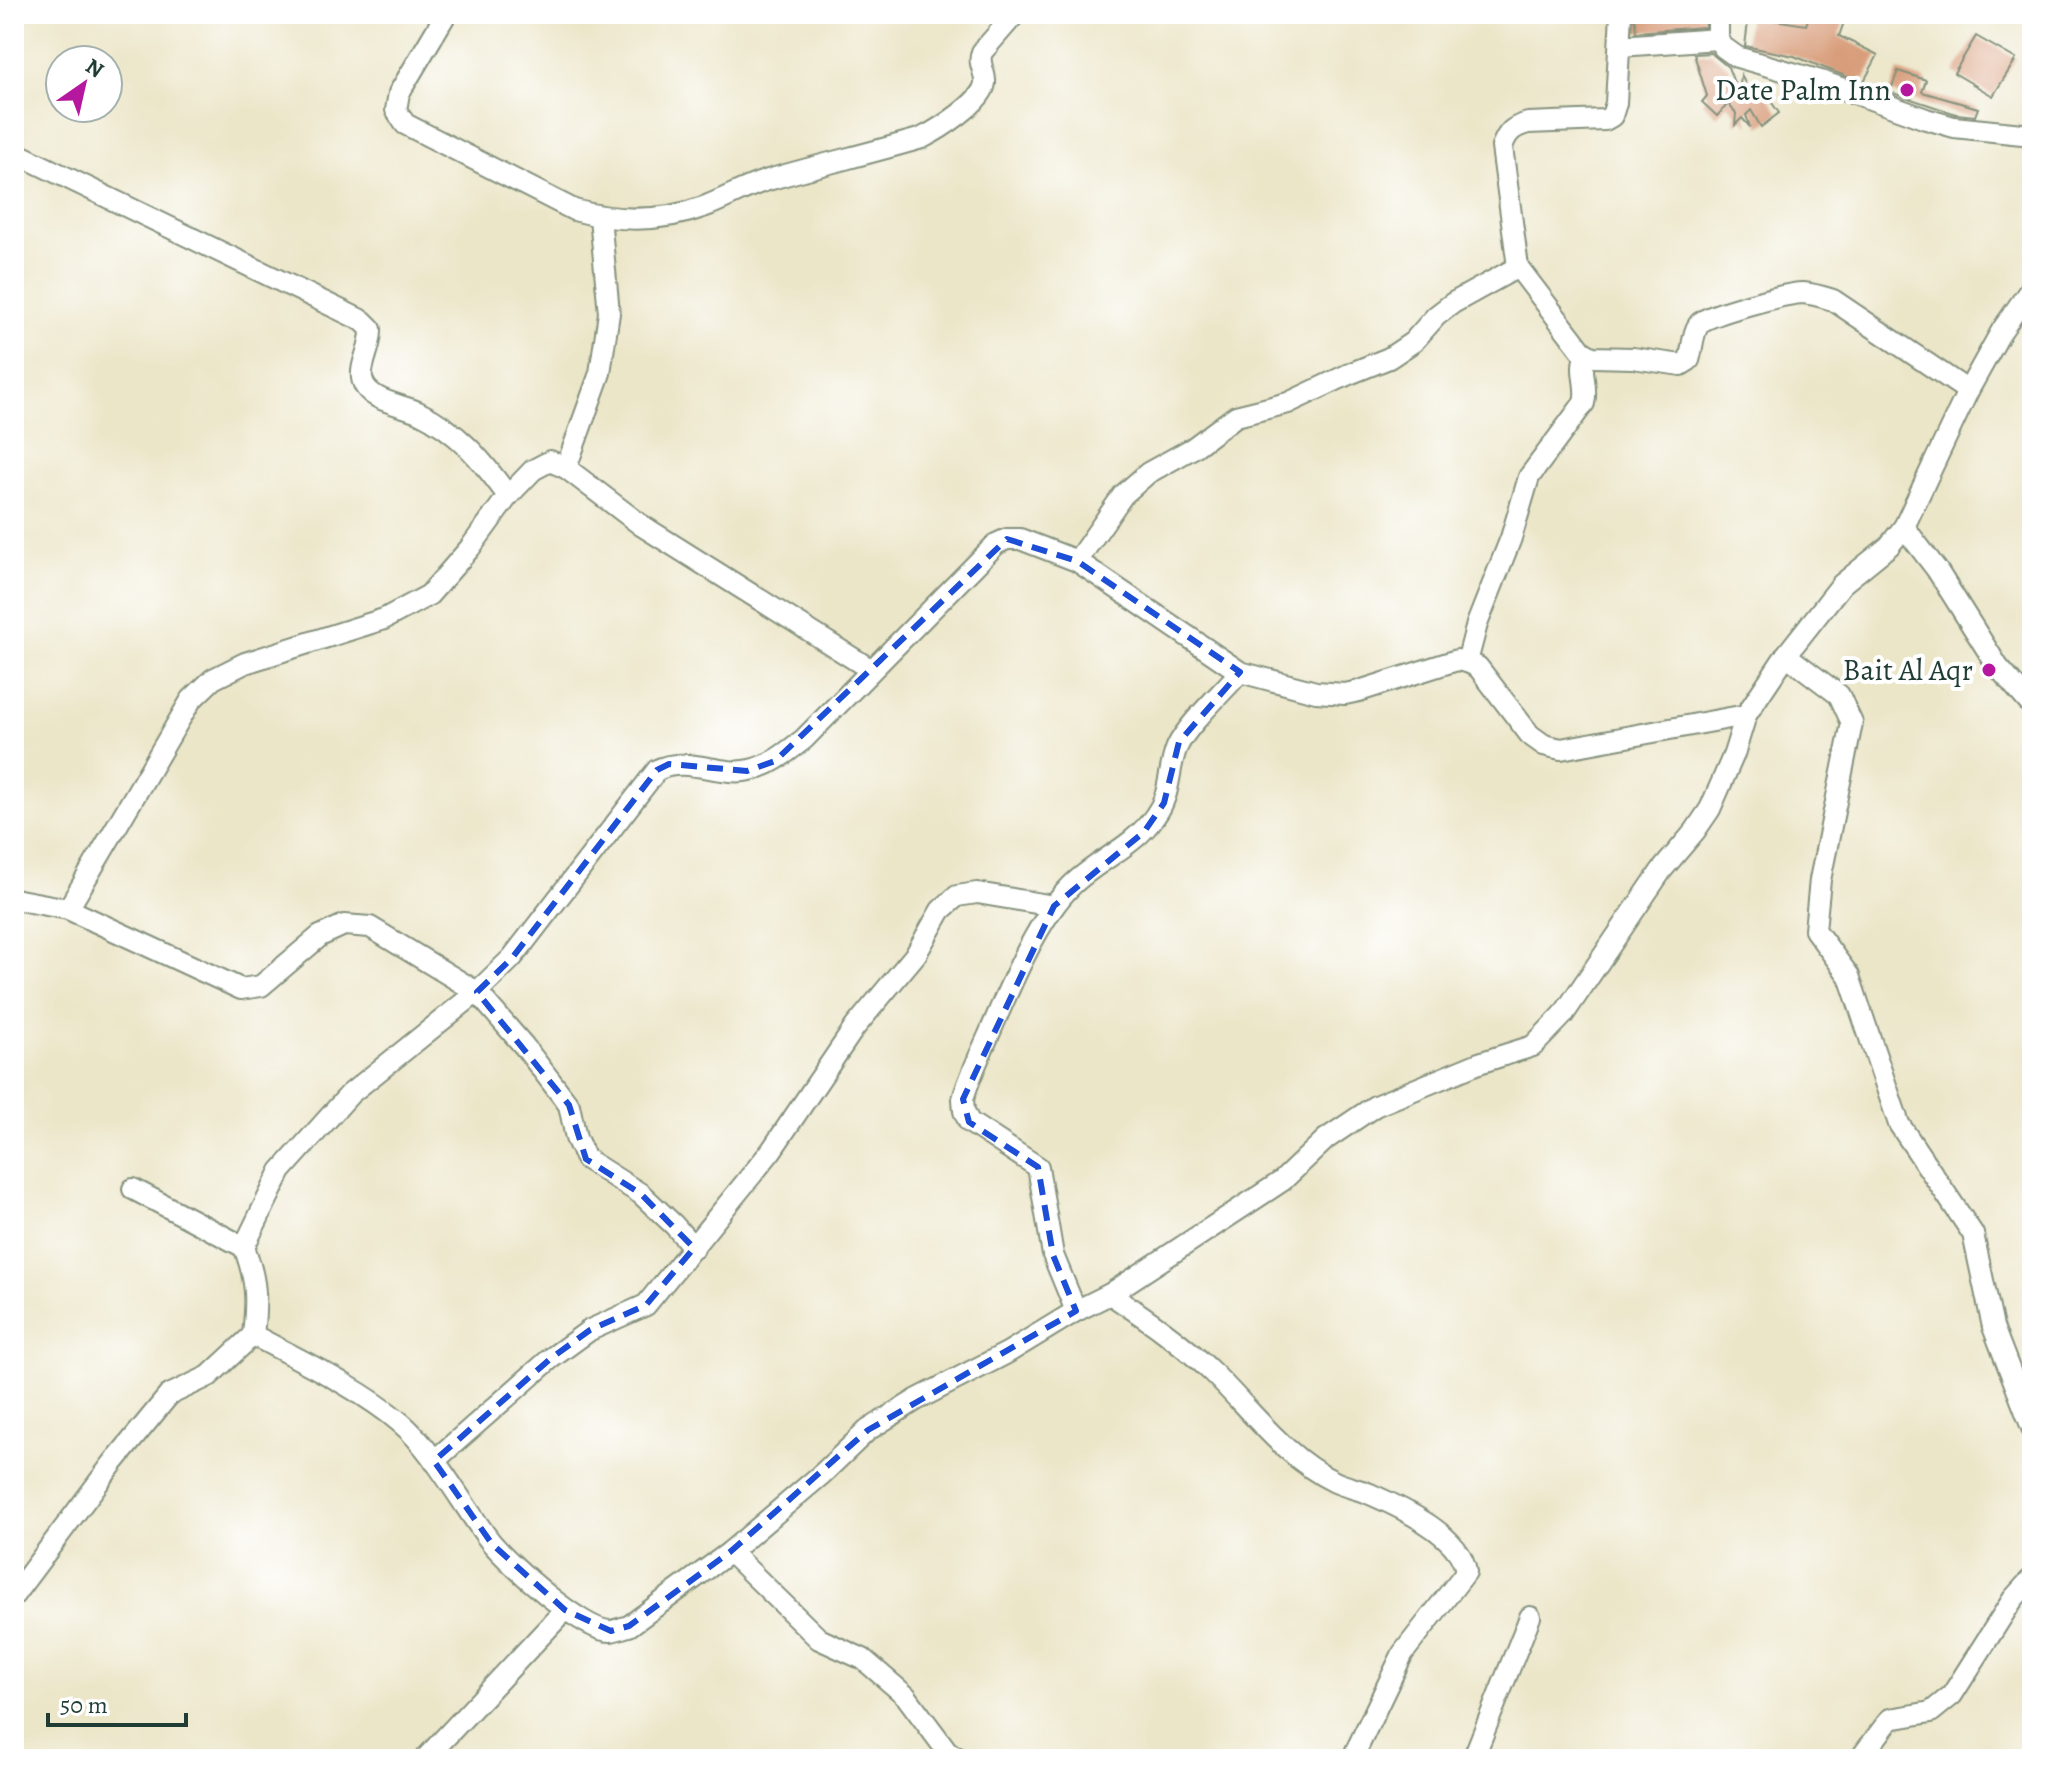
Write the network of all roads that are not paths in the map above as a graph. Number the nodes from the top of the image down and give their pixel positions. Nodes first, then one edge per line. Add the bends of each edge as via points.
1 (446, 14) edge
2 (1015, 14) edge
3 (1621, 14) edge
4 (1718, 14) edge
5 (1718, 39) junction
6 (1620, 46) junction
7 (2032, 135) edge
8 (14, 152) edge
9 (600, 217) junction
10 (1518, 267) junction
11 (2032, 287) edge
12 (1586, 354) junction
13 (1968, 391) junction
14 (566, 468) junction
15 (508, 496) junction
16 (1904, 527) junction
17 (1077, 561) junction
18 (1786, 655) junction
19 (1467, 662) junction
20 (870, 669) junction
21 (1240, 672) junction
22 (2032, 706) edge
23 (1746, 715) junction
24 (14, 899) edge
25 (1054, 906) junction
26 (68, 909) junction
27 (477, 992) junction
28 (133, 1189) dead end
29 (244, 1247) junction
30 (694, 1248) junction
31 (1110, 1294) junction
32 (1076, 1311) junction
33 (253, 1335) junction
34 (2032, 1428) edge
35 (434, 1461) junction
36 (730, 1552) junction
37 (2032, 1578) edge
38 (14, 1595) edge
39 (565, 1610) junction
40 (1530, 1617) dead end
41 (425, 1759) edge
42 (959, 1759) edge
43 (1352, 1759) edge
44 (1473, 1759) edge
45 (1860, 1759) edge

1 - 9 street via 399,93 396,110 405,124 574,210
2 - 9 street via 979,59 983,90 922,138 764,181 682,213
3 - 6 street
4 - 5 street
5 - 6 street
5 - 7 street via 1737,57 1926,119 1983,132
6 - 10 street via 1612,116 1528,123 1506,135 1502,147
8 - 15 street via 363,321 371,329 372,343 362,375 365,386 376,397 454,433 480,457
9 - 14 street via 609,313 600,373
10 - 12 street
10 - 17 street via 1453,303 1389,358 1288,403 1236,416 1148,473 1123,495
11 - 13 street
12 - 13 street via 1681,365 1689,360 1696,330 1706,318 1799,293 1817,294
12 - 19 street via 1584,403 1529,477
13 - 16 street
14 - 15 street via 550,461
14 - 20 street via 641,525
15 - 26 street via 429,595 384,619 245,663 213,679 191,700
16 - 18 street via 1842,584
16 - 22 street via 1998,667
17 - 20 street via 1020,539 996,544
17 - 21 street
18 - 23 street
18 - 34 street via 1839,695 1852,723 1815,930 1849,976 1899,1124 1973,1234 1993,1327
19 - 21 street via 1447,663 1345,694
19 - 23 street via 1478,667 1530,735 1561,749
20 - 27 street via 804,739 775,761 747,771 669,764 657,770 512,958
21 - 25 street via 1179,742 1164,803 1144,832 1090,869
23 - 31 street via 1710,809 1563,1015 1533,1046 1375,1106 1326,1139 1282,1181
24 - 26 street
25 - 30 street via 977,893 957,896 941,910 916,954 855,1027 771,1151
25 - 32 street via 1004,999 963,1099 969,1122 1038,1167 1053,1255
26 - 27 street via 241,989 261,986 320,936 344,925 370,927
27 - 29 street via 350,1094 281,1171
27 - 30 street via 569,1105 586,1159 641,1194
28 - 29 street
29 - 33 street via 258,1298
30 - 35 street via 646,1305 590,1330 550,1359
31 - 32 street
31 - 43 street via 1176,1339 1303,1463 1413,1515 1447,1539 1465,1564 1466,1572 1403,1653
32 - 36 street via 868,1430
33 - 35 street via 342,1383 402,1424
33 - 38 street via 209,1376 169,1395
35 - 39 street via 492,1544
36 - 39 street via 629,1626 611,1631 594,1627
36 - 42 street via 819,1639 863,1659 906,1696 947,1751
37 - 45 street via 1952,1695 1931,1712 1890,1719
39 - 41 street
40 - 44 street

